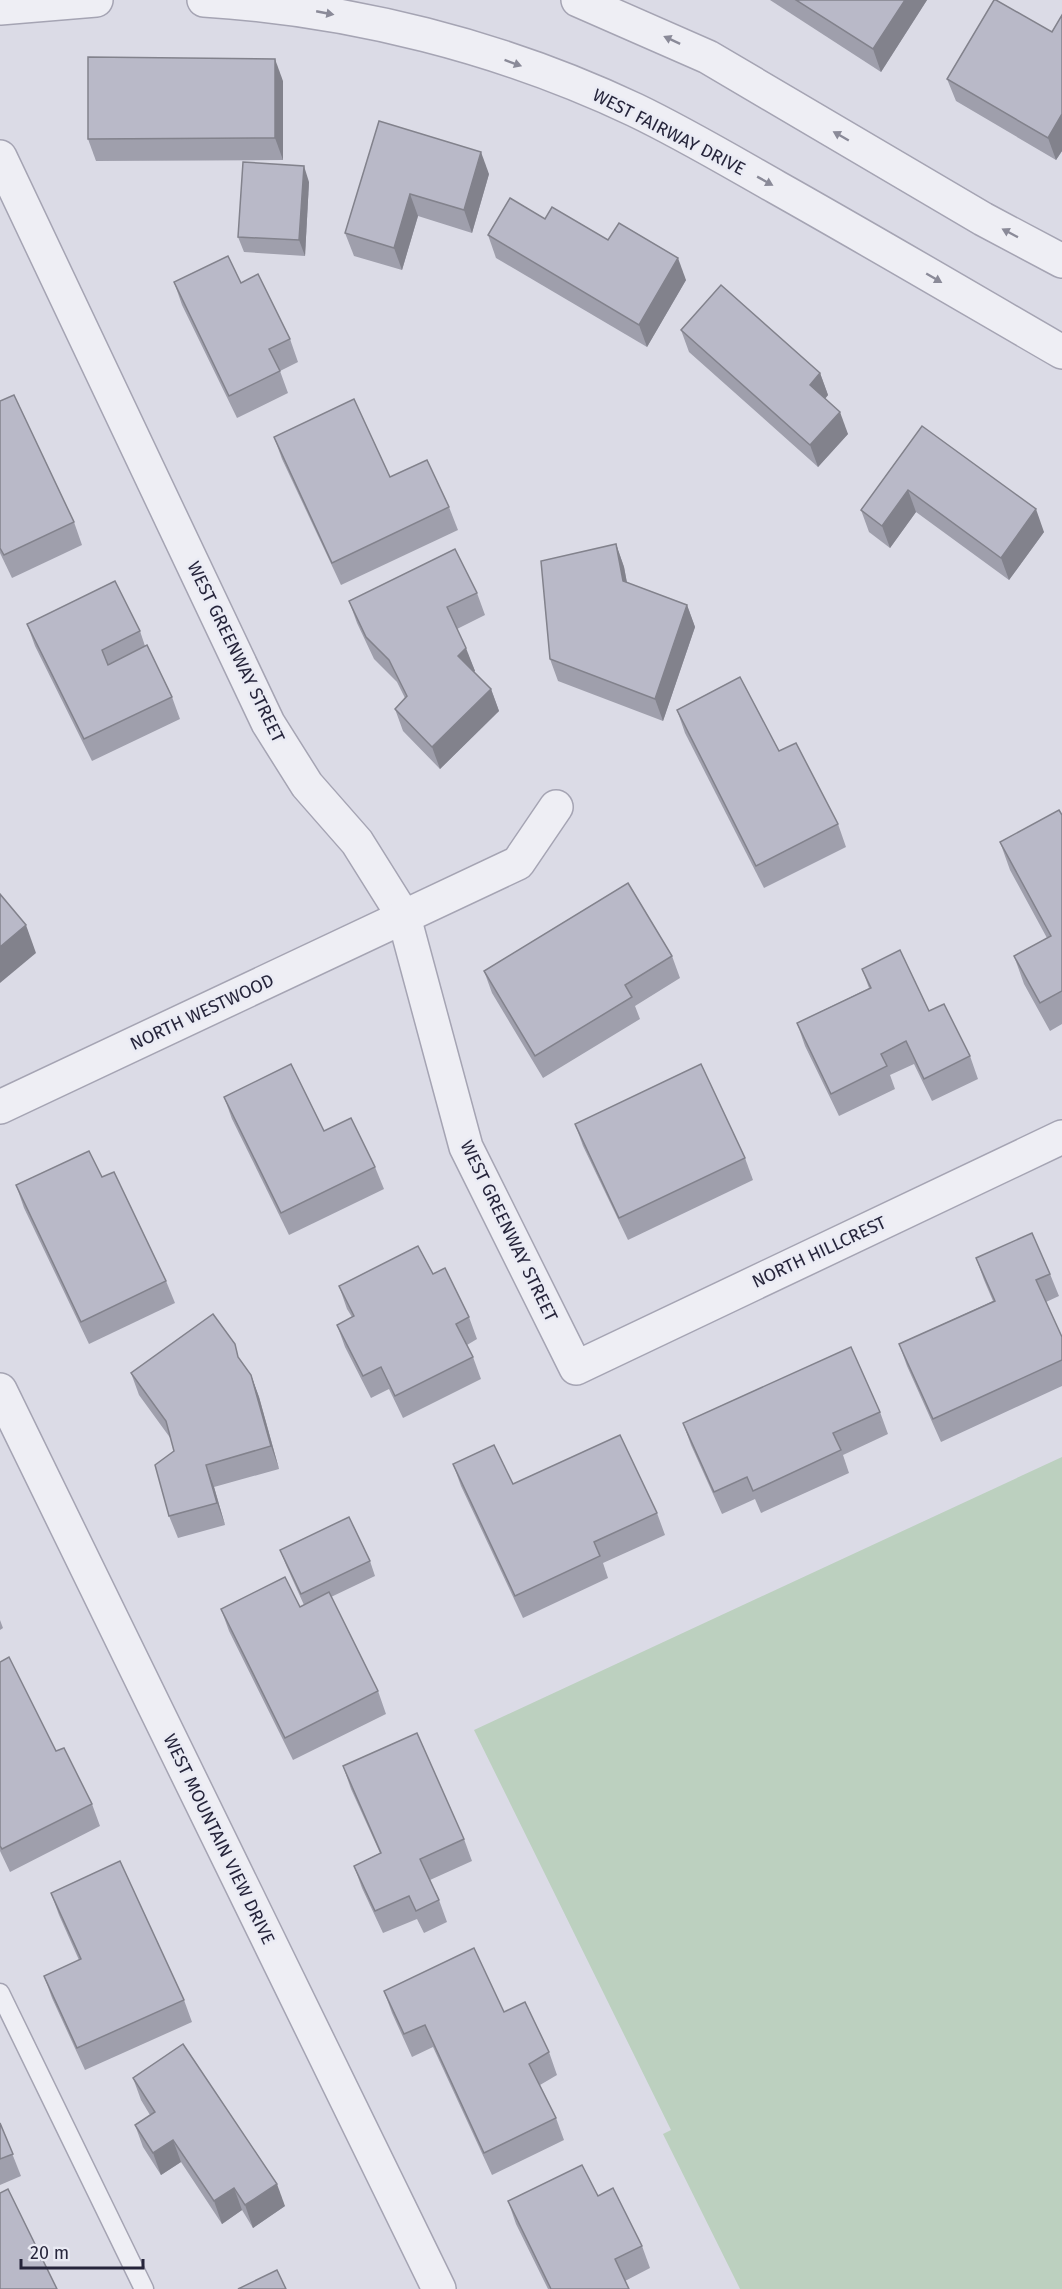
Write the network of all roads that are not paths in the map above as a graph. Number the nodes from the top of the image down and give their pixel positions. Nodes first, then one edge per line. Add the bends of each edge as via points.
1 (96, 0) edge
2 (204, 0) edge
3 (578, 0) edge
4 (0, 8) edge
5 (0, 157) edge
6 (1062, 261) edge
7 (1062, 352) edge
8 (556, 807) dead end
9 (404, 917) junction
10 (0, 1107) edge
11 (1062, 1137) edge
12 (576, 1368) joint
13 (0, 1390) edge
14 (0, 1993) edge
15 (144, 2289) edge
16 (439, 2289) edge

1 - 4 street
2 -> 7 street, WEST FAIRWAY DRIVE via 312,11 404,29 479,50 575,85 635,110 705,147
6 -> 3 street via 983,219 708,57
5 - 9 street, WEST GREENWAY STREET via 268,723 307,784 357,842
8 - 9 street, NORTH WESTWOOD via 518,863
9 - 10 street, NORTH WESTWOOD
9 - 12 street, WEST GREENWAY STREET via 466,1147
11 - 12 street, NORTH HILLCREST
13 - 16 street, WEST MOUNTAIN VIEW DRIVE
14 - 15 lane

